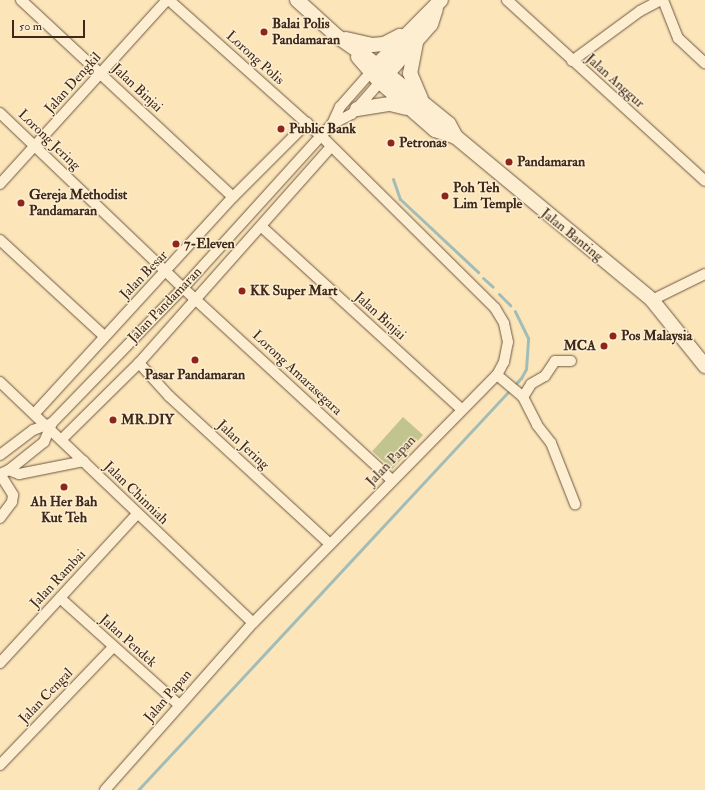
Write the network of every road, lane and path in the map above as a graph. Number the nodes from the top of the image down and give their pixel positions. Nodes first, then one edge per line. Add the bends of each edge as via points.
1 (21, 0) edge
2 (168, 0) edge
3 (297, 0) edge
4 (507, 0) edge
5 (662, 0) edge
6 (440, 2) edge
7 (413, 36) junction
8 (338, 37) junction
9 (572, 61) junction
10 (705, 63) edge
11 (378, 73) junction
12 (100, 74) junction
13 (417, 106) junction
14 (0, 113) edge
15 (352, 113) junction
16 (306, 123) junction
17 (332, 124) junction
18 (321, 136) junction
19 (34, 146) junction
20 (331, 147) junction
21 (705, 181) edge
22 (0, 184) edge
23 (234, 197) junction
24 (263, 228) junction
25 (0, 240) edge
26 (168, 271) junction
27 (705, 274) edge
28 (183, 288) junction
29 (196, 300) junction
30 (652, 300) junction
31 (104, 336) junction
32 (571, 361) dead end
33 (139, 363) junction
34 (705, 366) edge
35 (497, 375) junction
36 (0, 382) edge
37 (520, 395) junction
38 (461, 409) junction
39 (35, 413) junction
40 (50, 426) junction
41 (62, 439) junction
42 (0, 455) edge
43 (84, 461) junction
44 (3, 473) edge
45 (392, 480) junction
46 (575, 504) dead end
47 (137, 514) junction
48 (0, 518) edge
49 (330, 544) junction
50 (60, 598) junction
51 (253, 623) junction
52 (113, 647) junction
53 (0, 663) edge
54 (178, 704) junction
55 (0, 765) edge
56 (105, 790) edge

1 - 12 street, Jalan Binjai
2 - 12 street, Jalan Dengkil
2 - 16 street, Lorong Polis
3 - 8 main road, Jalan Banting
4 - 9 street, Jalan Anggur
5 - 9 street via 640,11
5 - 10 street via 678,38
6 - 7 main road via 431,24
7 - 8 main road via 372,45
7 - 11 main road
7 - 13 main road via 410,73
8 - 11 main road, Jalan Banting
9 - 21 street, Jalan Anggur
11 - 13 main road, Jalan Banting
11 - 15 street
11 - 17 street, Jalan Pandamaran via 340,107
12 - 19 street, Jalan Dengkil
12 - 23 street, Jalan Binjai
13 - 15 main road via 390,104
13 - 30 main road, Jalan Banting via 449,124 456,137
14 - 19 street, Lorong Jering
15 - 17 street
16 - 18 street, Lorong Polis
16 - 23 street, Jalan Besar
17 - 18 street, Jalan Pandamaran
18 - 20 street, Lorong Polis
18 - 28 street, Jalan Pandamaran
19 - 22 street, Jalan Dengkil
19 - 26 street, Lorong Jering
20 - 24 street
20 - 35 street, Jalan Papan via 495,308 504,323 508,342 504,362
23 - 26 street, Jalan Besar
24 - 29 street
24 - 38 street, Jalan Binjai
25 - 31 street
26 - 28 street, Lorong Jering
26 - 31 street, Jalan Besar
27 - 30 street
28 - 29 street, Lorong Amarasegara
28 - 40 street, Jalan Pandamaran
29 - 33 street
29 - 45 street, Lorong Amarasegara
30 - 34 main road, Jalan Banting
31 - 39 street, Jalan Besar
32 - 37 street via 555,361 545,376 531,384
33 - 41 street
33 - 49 street, Jalan Jering via 169,396
35 - 37 street
35 - 38 street, Jalan Papan
36 - 39 street, Jalan Chinniah
37 - 46 street via 551,443
38 - 45 street, Jalan Papan
39 - 40 street, Jalan Chinniah
40 - 41 street, Jalan Chinniah
40 - 42 street via 33,430
40 - 44 street, Jalan Pandamaran via 44,442
41 - 43 street, Jalan Chinniah
43 - 44 street via 19,474
43 - 47 street, Jalan Chinniah
44 - 48 street via 13,495 12,502
45 - 49 street, Jalan Papan
47 - 50 street, Jalan Rambai
47 - 51 street, Jalan Chinniah
49 - 51 street, Jalan Papan
50 - 52 street, Jalan Pendek
50 - 53 street, Jalan Rambai
51 - 54 street, Jalan Papan
52 - 54 street, Jalan Pendek
52 - 55 street, Jalan Cengal
54 - 56 street, Jalan Papan

